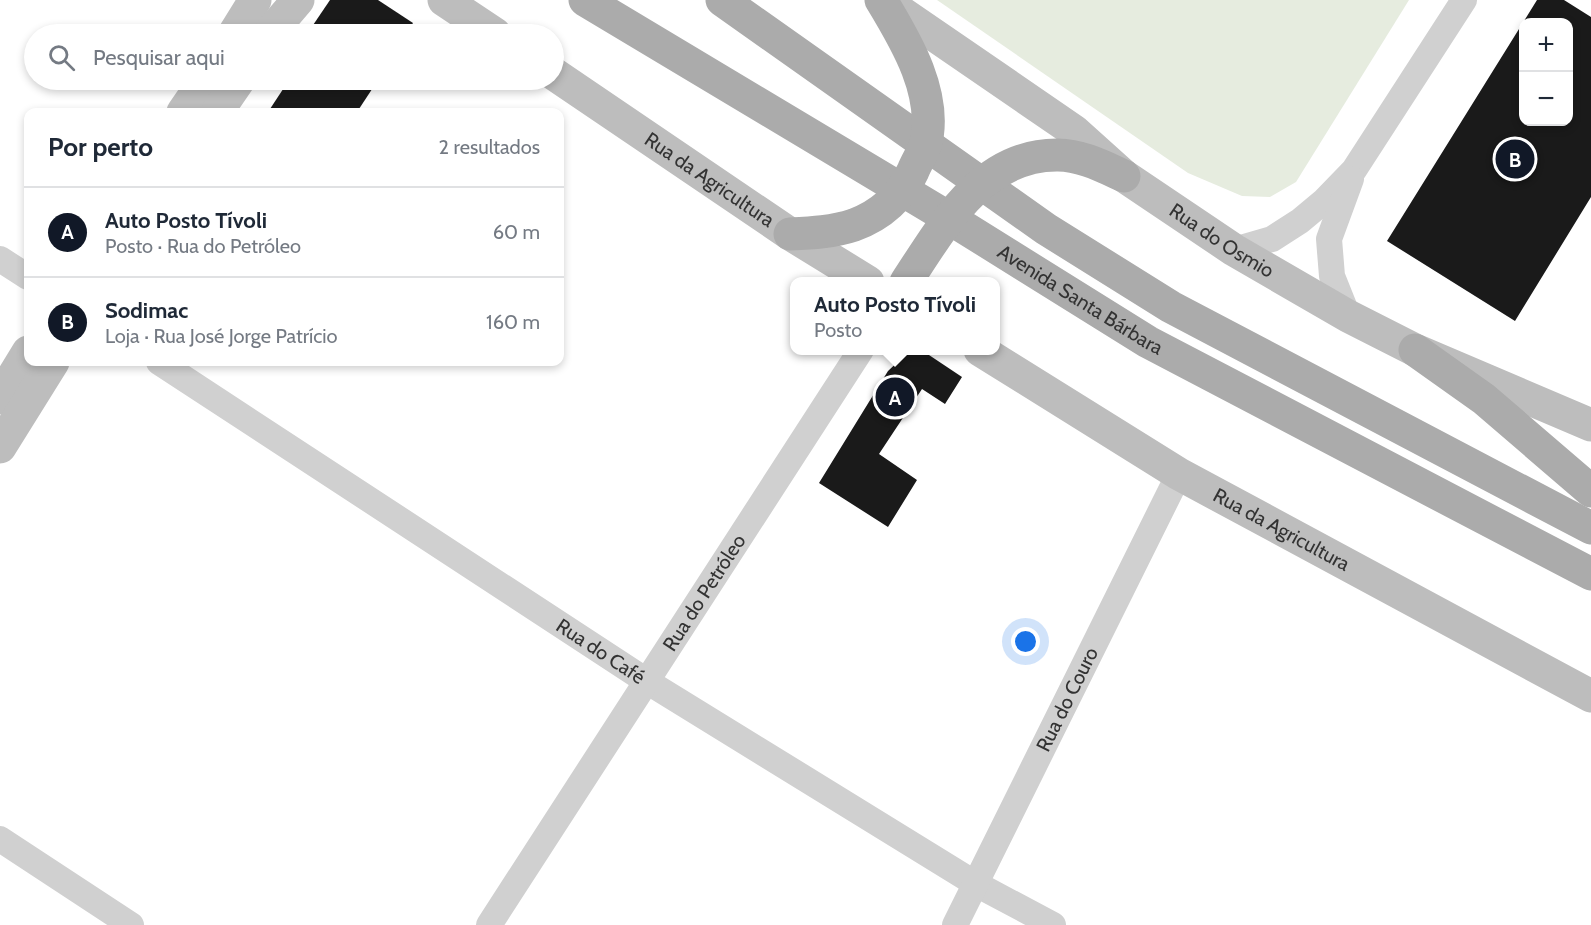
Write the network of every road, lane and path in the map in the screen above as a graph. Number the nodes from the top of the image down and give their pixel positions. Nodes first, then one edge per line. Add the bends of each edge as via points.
1 (255, 0) edge
2 (298, 0) edge
3 (444, 0) edge
4 (585, 0) edge
5 (722, 0) edge
6 (882, 0) edge
7 (1464, 0) edge
8 (240, 24) edge
9 (278, 24) edge
10 (480, 24) edge
11 (564, 81) edge
12 (198, 90) edge
13 (232, 90) edge
14 (186, 108) edge
15 (220, 108) edge
16 (925, 146) junction
17 (1354, 170) junction
18 (1124, 176) junction
19 (980, 183) junction
20 (903, 191) junction
21 (949, 218) junction
22 (790, 234) junction
23 (1234, 250) junction
24 (0, 259) edge
25 (24, 274) edge
26 (860, 277) edge
27 (909, 277) edge
28 (1348, 316) junction
29 (1415, 350) junction
30 (858, 355) edge
31 (986, 355) edge
32 (24, 359) edge
33 (51, 366) edge
34 (165, 366) edge
35 (0, 398) edge
36 (1591, 425) edge
37 (0, 447) edge
38 (1179, 474) junction
39 (1591, 491) edge
40 (1591, 528) edge
41 (1591, 574) edge
42 (648, 682) junction
43 (1591, 696) edge
44 (0, 839) edge
45 (976, 884) junction
46 (131, 925) edge
47 (489, 925) edge
48 (955, 925) edge
49 (1053, 925) edge

1 - 8 street
2 - 9 street
3 - 10 street
4 - 20 main road, Avenida Santa Bárbara
5 - 16 main road, Avenida Santa Bárbara
6 - 16 main road via 900,30 921,81 927,113
6 - 18 street, Rua do Osmio via 1074,131
7 - 17 street
11 - 22 street, Rua da Agricultura
12 - 14 street
13 - 15 street
16 - 19 main road, Avenida Santa Bárbara
16 - 20 main road
17 - 23 street via 1324,201 1272,239
17 - 28 street via 1329,239 1332,276
18 - 19 main road via 1083,159 1059,155 1011,165
18 - 23 street, Rua do Osmio
19 - 21 main road
19 - 40 main road, Avenida Santa Bárbara via 1171,307
20 - 21 main road, Avenida Santa Bárbara
20 - 22 main road via 883,210 855,225
21 - 27 main road
21 - 41 main road, Avenida Santa Bárbara via 1148,342
22 - 26 street, Rua da Agricultura
23 - 28 street, Rua do Osmio
24 - 25 street
28 - 29 street, Rua do Osmio
29 - 36 street, Rua do Osmio
29 - 39 main road via 1484,399
30 - 42 street, Rua do Petróleo
31 - 38 street, Rua da Agricultura
32 - 35 street
33 - 37 street
34 - 42 street, Rua do Café
38 - 43 street, Rua da Agricultura
38 - 45 street, Rua do Couro
42 - 45 street, Rua do Café
42 - 47 street, Rua do Petróleo
44 - 46 street
45 - 48 street, Rua do Couro
45 - 49 street, Rua do Café

